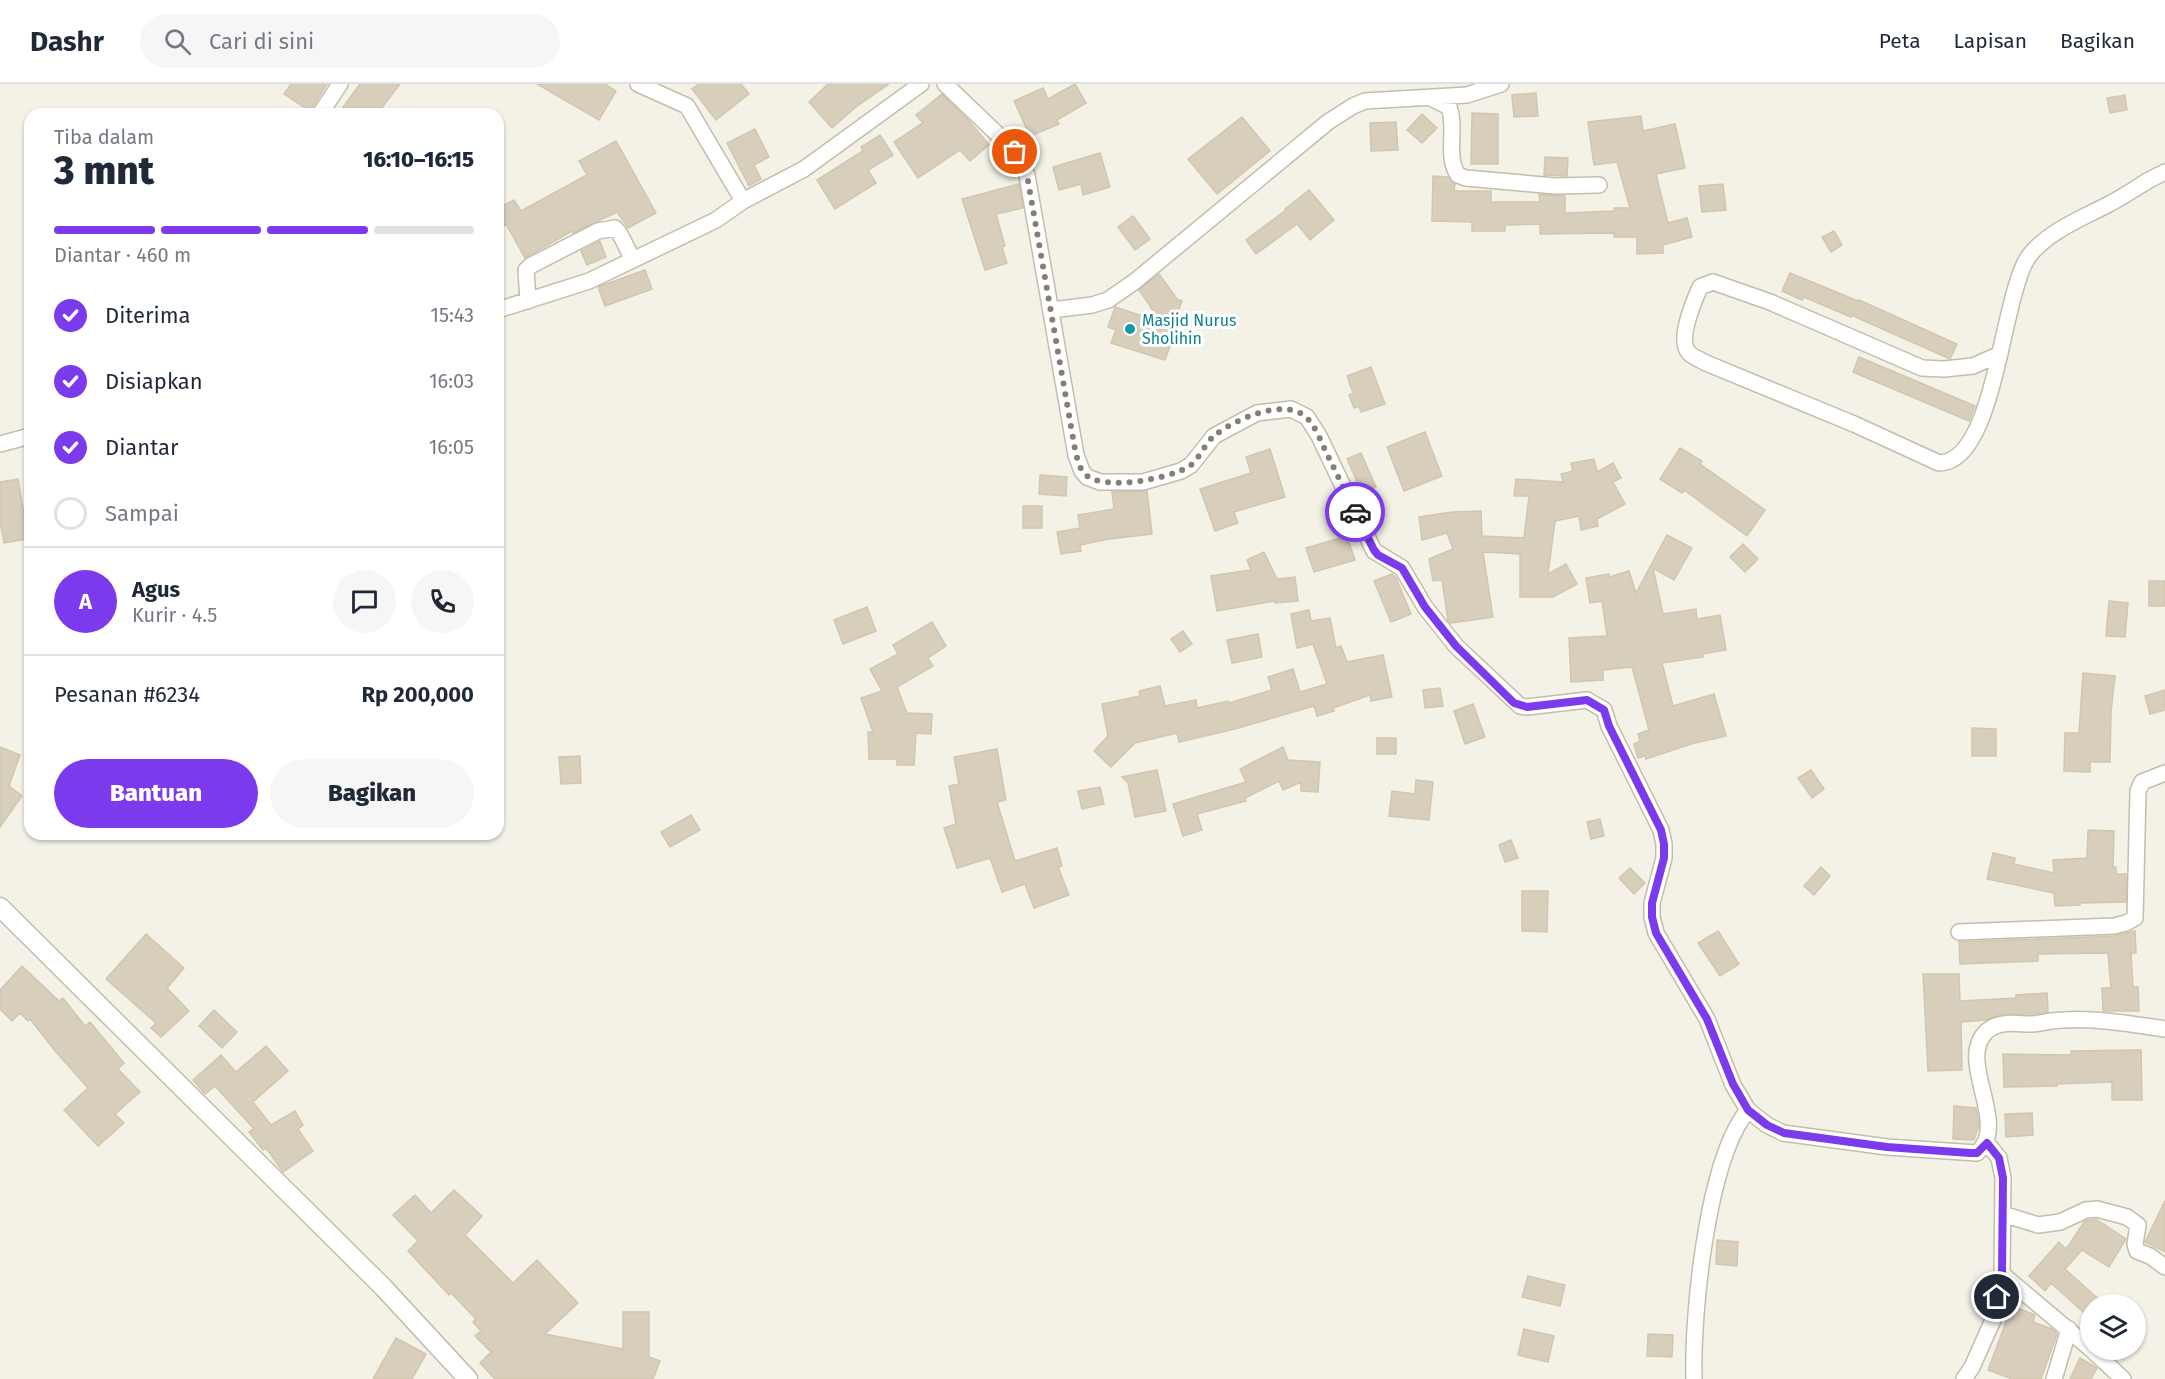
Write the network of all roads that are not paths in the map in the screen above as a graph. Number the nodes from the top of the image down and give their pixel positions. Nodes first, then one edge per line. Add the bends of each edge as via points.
1 (339, 84) edge
2 (638, 84) edge
3 (921, 84) edge
4 (945, 84) edge
5 (1501, 84) edge
6 (1428, 97) junction
7 (324, 108) edge
8 (2165, 172) edge
9 (1599, 185) dead end
10 (743, 201) junction
11 (633, 260) junction
12 (528, 302) junction
13 (504, 308) edge
14 (1052, 310) junction
15 (2000, 354) junction
16 (24, 438) edge
17 (0, 444) edge
18 (2165, 773) edge
19 (0, 907) edge
20 (1959, 932) dead end
21 (2165, 1029) edge
22 (1748, 1110) junction
23 (1987, 1143) junction
24 (2003, 1214) junction
25 (2165, 1267) edge
26 (2002, 1274) junction
27 (2069, 1329) junction
28 (2080, 1340) edge
29 (2102, 1360) edge
30 (1971, 1375) edge
31 (468, 1379) edge
32 (1694, 1379) edge
33 (2054, 1379) edge
34 (2123, 1379) edge

1 - 7 street
2 - 10 street via 687,106
3 - 10 street via 804,169
4 - 14 street via 1021,162 1027,175
5 - 6 street via 1467,95
6 - 9 street via 1449,107 1453,164 1458,175 1555,186
6 - 14 street via 1365,101 1353,106 1108,300
8 - 15 street via 2051,236 2029,257 2011,304
10 - 11 street via 716,220
11 - 12 street via 590,281
11 - 12 street via 615,228 598,231 526,270
12 - 13 street
14 - 22 street via 1076,455 1088,477 1100,482 1143,482 1181,471 1191,465 1214,436 1241,420 1257,413 1291,409 1307,417 1319,436 1374,550 1402,568 1425,607 1456,646 1514,703 1527,707 1587,700 1604,710 1661,830 1664,858 1652,903 1656,933 1707,1019
15 - 15 street via 1973,366 1922,368 1770,302 1713,282 1700,287 1686,325 1689,354 1939,463 1954,460 1981,423
16 - 17 street
18 - 20 street via 2142,782 2138,791 2135,918 2114,926
19 - 31 street via 383,1287
21 - 23 street via 2063,1020 2000,1024 1989,1030 1981,1039 1976,1057 1989,1128
22 - 23 street via 1784,1133 1887,1147 1977,1153
22 - 32 street via 1728,1146 1704,1243
23 - 24 street via 1999,1158
24 - 25 street via 2038,1225 2060,1222 2086,1210 2120,1215 2138,1225 2137,1251
24 - 26 street
26 - 27 street
26 - 30 street via 1993,1320
27 - 28 street
27 - 33 street
29 - 34 street

